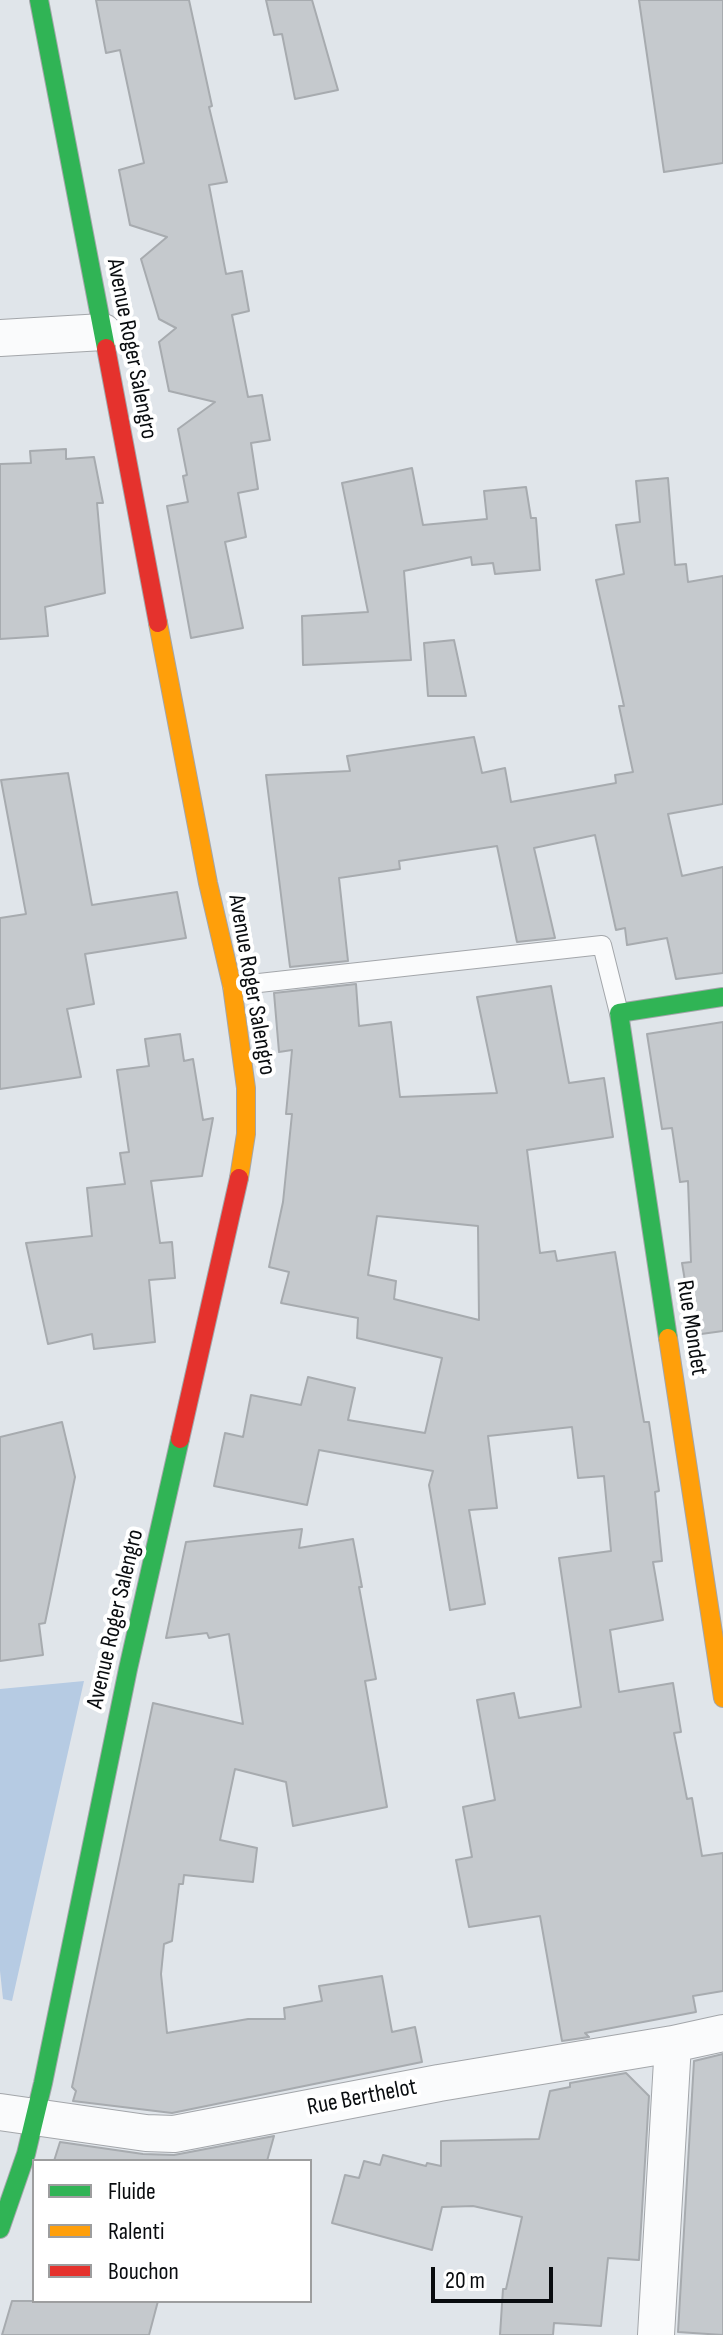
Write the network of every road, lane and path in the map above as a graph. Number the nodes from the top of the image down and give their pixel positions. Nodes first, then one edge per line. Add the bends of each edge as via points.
1 (39, 0) edge
2 (103, 332) junction
3 (0, 338) edge
4 (232, 986) junction
5 (723, 997) edge
6 (619, 1013) junction
7 (723, 1698) edge
8 (723, 2033) edge
9 (673, 2044) junction
10 (0, 2112) edge
11 (36, 2117) junction
12 (0, 2229) edge
13 (656, 2335) edge

1 - 2 street, Avenue Roger Salengro
2 - 3 street
2 - 4 street, Avenue Roger Salengro
4 - 6 lane via 602,945
4 - 11 street, Avenue Roger Salengro via 246,1088 238,1182 128,1669
5 - 6 street
6 - 7 street, Rue Mondet
8 - 9 street, Rue Berthelot
9 - 11 street, Rue Berthelot via 174,2134
9 - 13 street
10 - 11 street, Rue Berthelot
11 - 12 street, Avenue Roger Salengro

